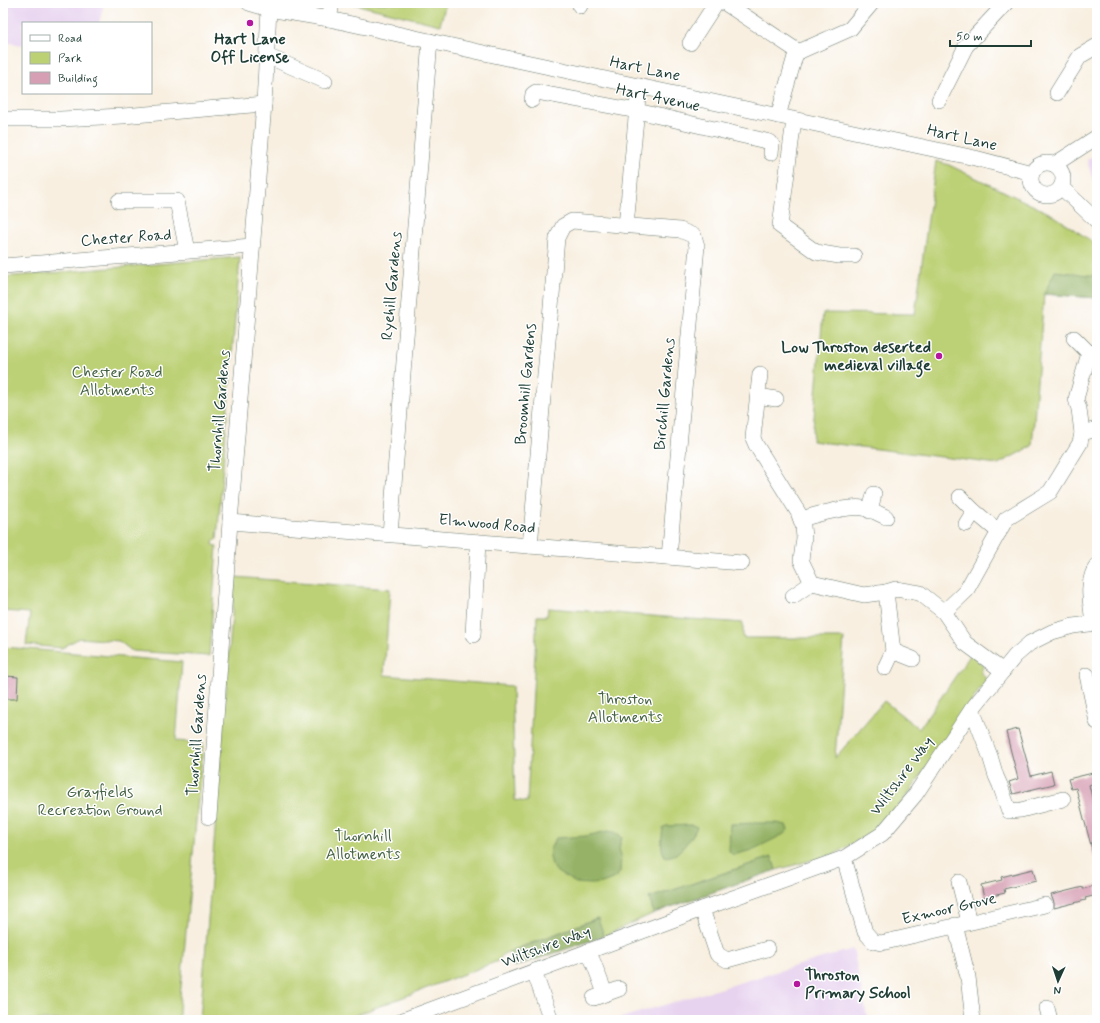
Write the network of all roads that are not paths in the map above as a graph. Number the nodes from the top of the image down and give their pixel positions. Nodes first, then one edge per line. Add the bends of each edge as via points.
1 (249, 3) edge
2 (332, 3) edge
3 (716, 3) edge
4 (725, 3) edge
5 (872, 3) edge
6 (1006, 3) edge
7 (269, 9) junction
8 (329, 18) junction
9 (430, 41) junction
10 (690, 43) dead end
11 (1097, 46) edge
12 (799, 52) junction
13 (267, 56) junction
14 (325, 81) dead end
15 (639, 86) junction
16 (1057, 93) dead end
17 (532, 100) dead end
18 (939, 100) dead end
19 (264, 104) junction
20 (637, 111) junction
21 (778, 116) junction
22 (3, 119) edge
23 (794, 120) junction
24 (1097, 137) edge
25 (771, 153) dead end
26 (1055, 164) junction
27 (1032, 174) junction
28 (1061, 187) junction
29 (118, 201) dead end
30 (1097, 221) edge
31 (626, 226) junction
32 (252, 246) junction
33 (187, 251) junction
34 (854, 256) dead end
35 (3, 266) edge
36 (1074, 338) dead end
37 (1093, 353) edge
38 (760, 374) dead end
39 (758, 396) junction
40 (776, 399) dead end
41 (1097, 429) edge
42 (1082, 433) junction
43 (874, 494) dead end
44 (960, 497) dead end
45 (870, 511) junction
46 (974, 511) junction
47 (886, 517) dead end
48 (801, 519) junction
49 (230, 522) junction
50 (966, 524) dead end
51 (999, 532) junction
52 (390, 534) junction
53 (478, 542) junction
54 (530, 546) junction
55 (669, 557) junction
56 (742, 563) dead end
57 (1097, 566) edge
58 (812, 583) junction
59 (886, 592) junction
60 (793, 596) dead end
61 (944, 612) junction
62 (1095, 622) edge
63 (472, 635) dead end
64 (893, 651) junction
65 (912, 659) dead end
66 (885, 668) dead end
67 (1003, 671) junction
68 (1087, 675) dead end
69 (972, 709) junction
70 (1097, 722) edge
71 (1063, 799) dead end
72 (209, 817) dead end
73 (844, 858) junction
74 (959, 882) dead end
75 (1045, 905) dead end
76 (702, 909) junction
77 (962, 924) junction
78 (767, 949) dead end
79 (588, 951) junction
80 (534, 971) junction
81 (606, 993) dead end
82 (403, 1020) edge
83 (551, 1020) edge
84 (973, 1020) edge

1 - 7 street, Hart Lane
2 - 8 street
3 - 10 street
4 - 12 street
5 - 12 street via 850,29
6 - 18 street via 966,46
7 - 8 street, Hart Lane
7 - 13 street, Thornhill Gardens
8 - 9 street, Hart Lane
9 - 15 street, Hart Lane
9 - 52 street, Ryehill Gardens
11 - 16 street via 1080,56
12 - 21 street via 796,53
13 - 14 street
13 - 19 street, Thornhill Gardens
15 - 20 street
15 - 21 street, Hart Lane
17 - 20 street, Hart Avenue via 536,92
19 - 22 street via 60,120
19 - 32 street, Thornhill Gardens
20 - 25 street, Hart Avenue via 770,142
20 - 31 street
21 - 23 street, Hart Lane
23 - 27 street, Hart Lane via 975,158
23 - 34 street via 780,226 816,252
24 - 26 street
26 - 27 street via 1048,162 1038,165
26 - 28 street via 1063,176
27 - 28 street via 1031,180 1035,189 1045,195 1056,192
28 - 30 street
29 - 33 street via 176,201
31 - 54 street, Broomhill Gardens via 572,221 563,226 557,238
31 - 55 street, Birchill Gardens via 680,230 694,236 697,246
32 - 33 street, Chester Road
32 - 49 street, Thornhill Gardens
33 - 35 street, Chester Road
36 - 37 street
37 - 42 street via 1076,399
38 - 39 street
39 - 40 street
39 - 48 street via 753,438
41 - 42 street
42 - 51 street via 1080,443 1050,492 1006,519
43 - 45 street
44 - 46 street
45 - 47 street
45 - 48 street via 849,508
46 - 50 street
46 - 51 street
48 - 58 street via 804,538 801,560
49 - 52 street, Elmwood Road
49 - 72 street, Thornhill Gardens
51 - 61 street via 966,591
52 - 53 street, Elmwood Road
53 - 54 street, Elmwood Road
53 - 63 street
54 - 55 street, Elmwood Road
55 - 56 street, Elmwood Road
57 - 62 street via 1090,581
58 - 59 street via 864,595
58 - 60 street
59 - 61 street via 896,589 920,593
59 - 64 street
61 - 67 street via 965,643
62 - 67 street, Wiltshire Way via 1052,632 1030,643
64 - 65 street
64 - 66 street
67 - 69 street, Wiltshire Way
68 - 70 street
69 - 71 street via 1008,811
69 - 73 street, Wiltshire Way via 912,799 882,834
73 - 76 street, Wiltshire Way
73 - 77 street, Exmoor Grove via 865,932 873,941 881,943
74 - 77 street
75 - 77 street, Exmoor Grove
76 - 78 street via 717,954 727,960
76 - 79 street, Wiltshire Way
77 - 84 street
79 - 80 street, Wiltshire Way
79 - 81 street
80 - 82 street, Wiltshire Way
80 - 83 street

